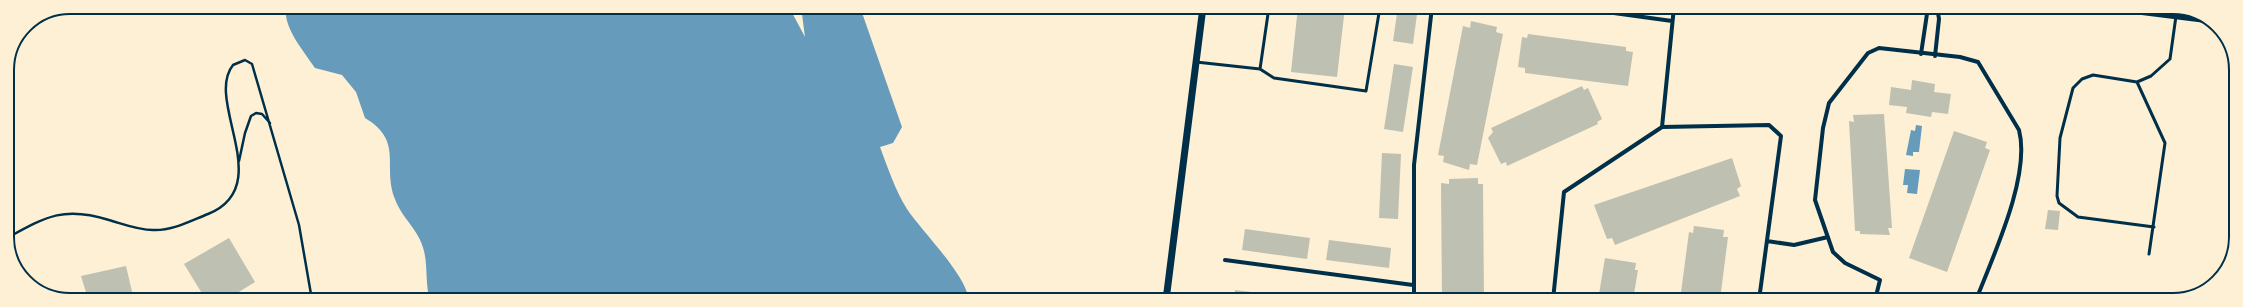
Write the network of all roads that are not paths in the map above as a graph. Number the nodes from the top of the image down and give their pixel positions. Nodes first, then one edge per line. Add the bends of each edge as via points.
1 (1202, 14) edge
2 (1268, 14) edge
3 (1379, 14) edge
4 (1431, 14) edge
5 (1621, 14) edge
6 (1673, 14) edge
7 (1927, 14) edge
8 (1938, 14) edge
9 (2158, 14) edge
10 (2176, 16) junction
11 (2196, 18) edge
12 (1672, 21) junction
13 (1921, 54) junction
14 (1935, 56) junction
15 (1196, 62) junction
16 (1260, 69) junction
17 (2137, 82) junction
18 (1662, 127) junction
19 (2154, 227) junction
20 (1828, 237) junction
21 (1767, 241) junction
22 (2149, 254) dead end
23 (1225, 260) dead end
24 (1413, 285) junction
25 (1167, 293) edge
26 (1414, 293) edge
27 (1554, 293) edge
28 (1760, 293) edge
29 (1877, 293) edge
30 (1979, 293) edge

1 - 15 street
2 - 16 lane
3 - 16 lane via 1366,91 1274,78
4 - 24 street via 1414,165
5 - 12 street
6 - 12 street
7 - 13 street
8 - 14 street
9 - 10 street
10 - 11 street
10 - 17 lane via 2170,59 2151,76
12 - 18 street
13 - 14 street
13 - 20 street via 1880,48 1868,53 1829,103 1823,128 1815,200
14 - 30 street via 1960,57 1978,62 2019,130 2022,141 2015,197
15 - 16 lane
15 - 25 street
17 - 19 lane via 2165,143
17 - 19 lane via 2093,75 2072,88 2060,138 2057,196 2059,203 2078,217
18 - 21 street via 1769,125 1781,136
18 - 27 street via 1564,192
19 - 22 lane
20 - 21 street via 1794,245
20 - 29 street via 1833,252 1845,264 1880,280
21 - 28 street
23 - 24 street
24 - 26 street

